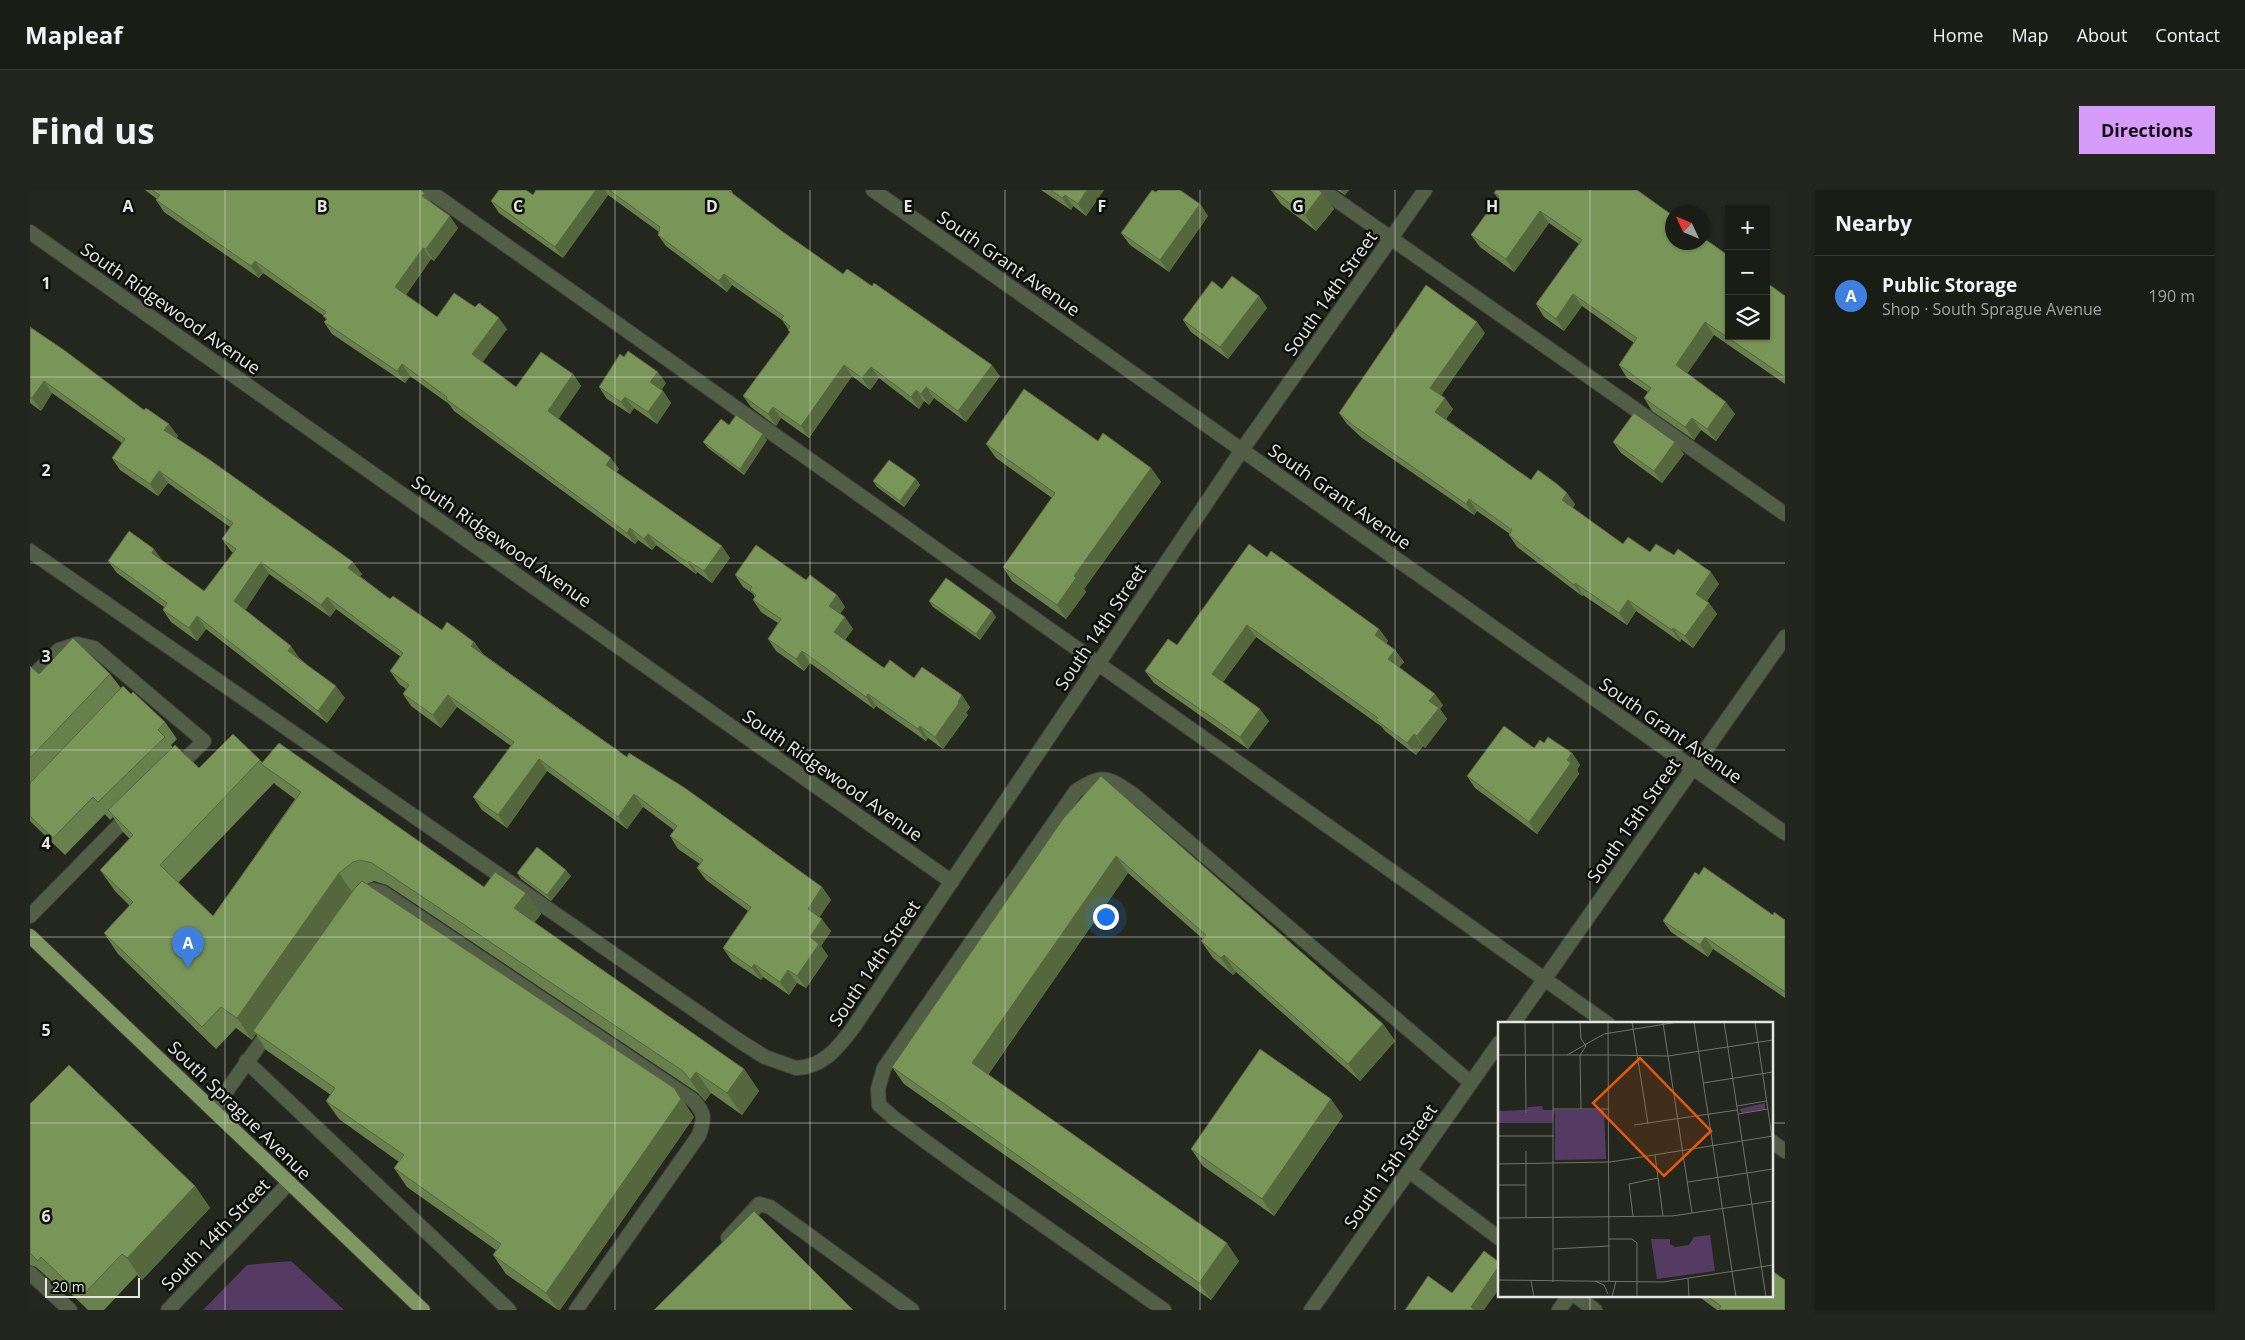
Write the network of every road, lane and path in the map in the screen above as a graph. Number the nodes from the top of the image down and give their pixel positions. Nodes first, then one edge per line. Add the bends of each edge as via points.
1 (428, 190) edge
2 (873, 190) edge
3 (1322, 190) edge
4 (1425, 190) edge
5 (30, 232) edge
6 (1391, 238) junction
7 (1242, 450) junction
8 (1785, 514) edge
9 (30, 551) edge
10 (1785, 637) edge
11 (1098, 663) junction
12 (30, 679) edge
13 (1693, 768) junction
14 (162, 782) edge
15 (141, 803) edge
16 (1785, 833) edge
17 (952, 882) junction
18 (356, 909) edge
19 (30, 916) edge
20 (30, 936) edge
21 (1544, 978) junction
22 (281, 1014) edge
23 (1514, 1022) edge
24 (1605, 1022) edge
25 (1498, 1044) edge
26 (246, 1061) junction
27 (1471, 1083) junction
28 (213, 1110) junction
29 (1772, 1142) edge
30 (1785, 1151) edge
31 (1409, 1172) junction
32 (289, 1183) junction
33 (1498, 1237) edge
34 (720, 1246) edge
35 (30, 1273) edge
36 (1568, 1298) edge
37 (1579, 1298) edge
38 (70, 1310) edge
39 (168, 1310) edge
40 (423, 1310) edge
41 (509, 1310) edge
42 (576, 1310) edge
43 (912, 1310) edge
44 (1164, 1310) edge
45 (1311, 1310) edge
46 (1559, 1310) edge
47 (1595, 1310) edge

1 - 11 street
2 - 7 street, South Grant Avenue
3 - 6 street
4 - 6 street, South 14th Street
5 - 17 street, South Ridgewood Avenue
6 - 7 street, South 14th Street
6 - 8 street
7 - 11 street, South 14th Street
7 - 13 street, South Grant Avenue
9 - 17 street, South 14th Street via 765,1057 796,1068 808,1067 818,1064 842,1042
10 - 13 street, South 15th Street
11 - 17 street, South 14th Street
11 - 21 street
12 - 14 street via 58,650 77,644 94,648 135,690 204,741
13 - 16 street, South Grant Avenue
13 - 21 street, South 15th Street
15 - 19 street
18 - 42 street via 373,890 382,892 693,1100 702,1110 704,1122 698,1135
20 - 28 main road, South Sprague Avenue
21 - 23 street, South 15th Street
21 - 24 street
22 - 26 street
25 - 27 street, South 15th Street
26 - 28 street
26 - 41 street
27 - 31 street, South 15th Street
27 - 44 street via 1134,795 1112,780 1094,779 1076,791 884,1068 878,1089 879,1105 966,1171
28 - 32 main road, South Sprague Avenue
29 - 30 street
31 - 33 street
31 - 45 street, South 15th Street
32 - 39 street, South 14th Street
32 - 40 main road, South Sprague Avenue
34 - 43 street via 759,1204 770,1207
35 - 38 street
36 - 46 street
37 - 47 street

